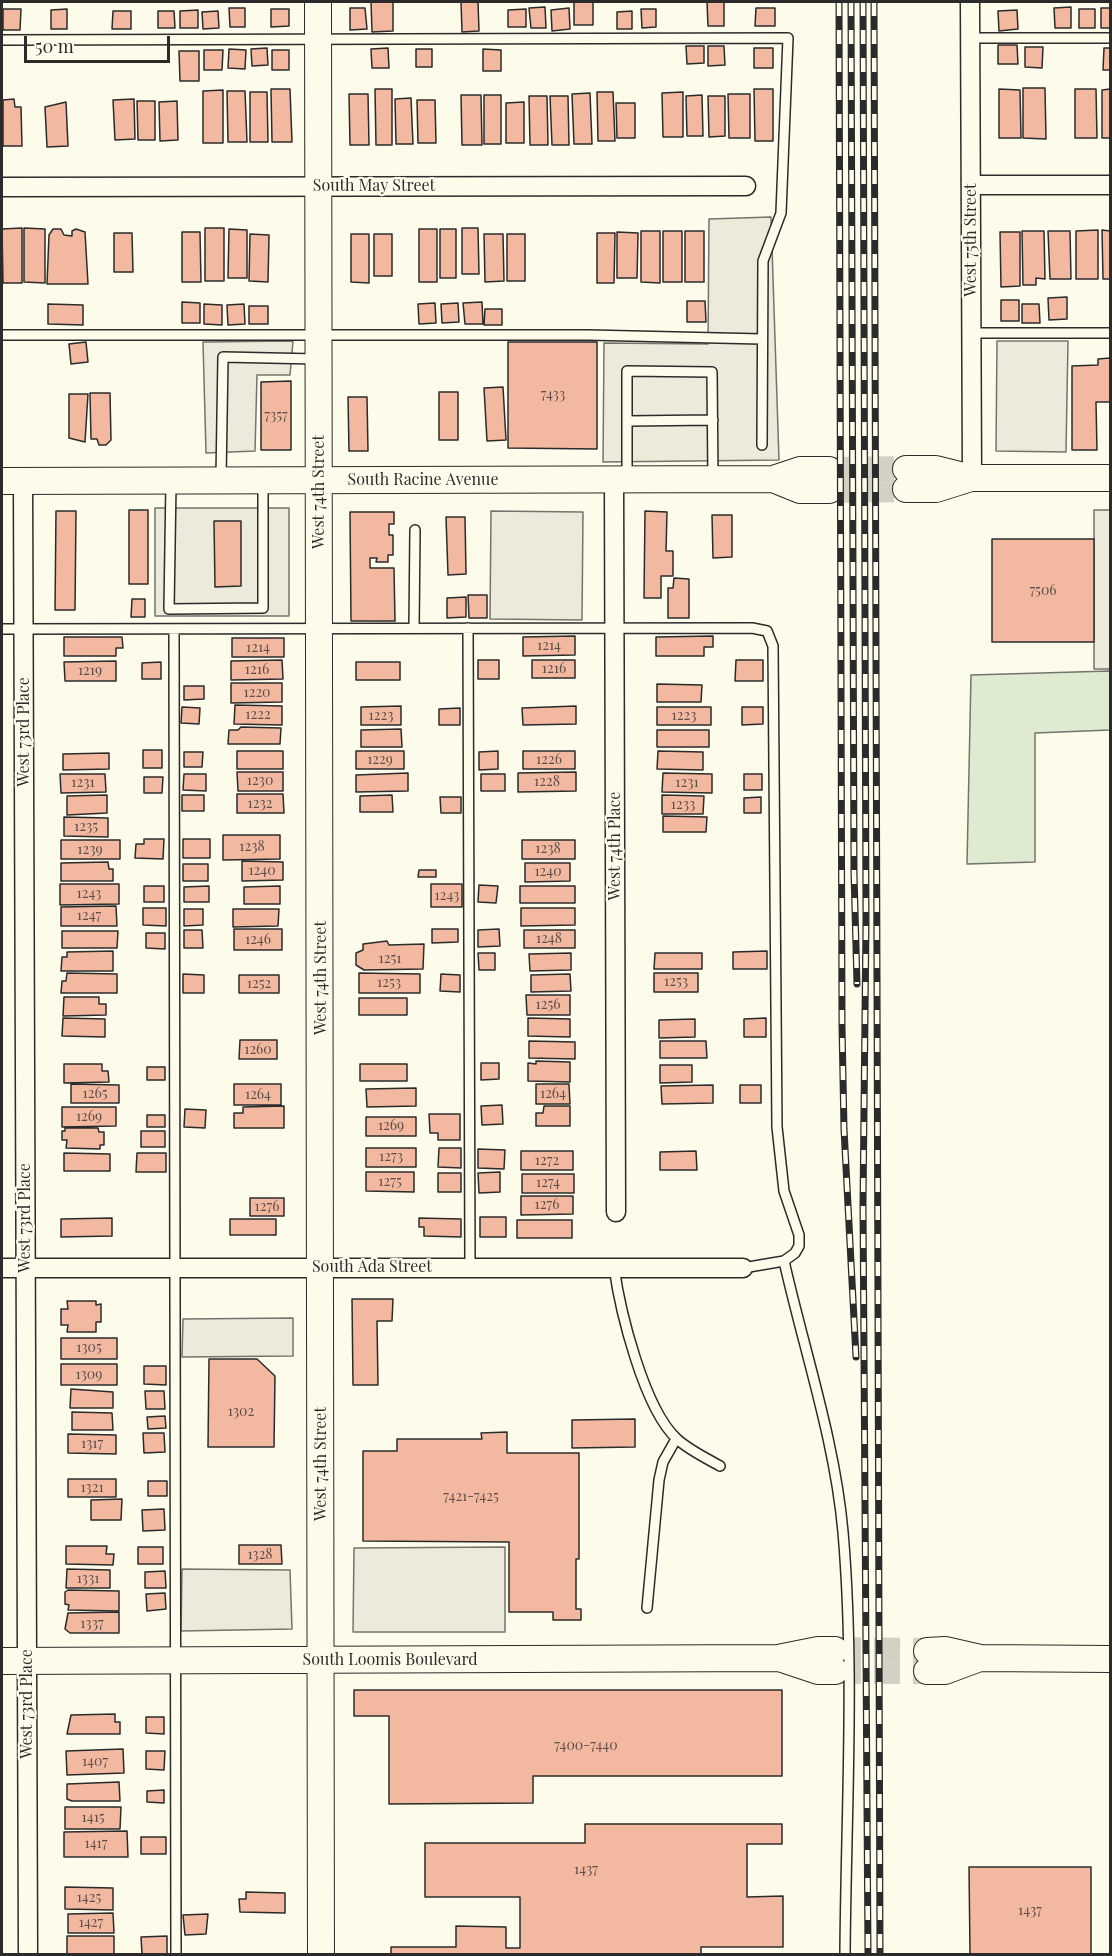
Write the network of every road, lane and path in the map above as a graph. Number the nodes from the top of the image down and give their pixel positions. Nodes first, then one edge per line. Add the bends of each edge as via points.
1 (318, 2) edge
2 (970, 2) edge
3 (970, 38) junction
4 (1110, 38) edge
5 (2, 40) edge
6 (318, 41) junction
7 (971, 185) junction
8 (1110, 185) edge
9 (318, 186) junction
10 (746, 186) dead end
11 (2, 187) edge
12 (971, 333) junction
13 (1110, 333) edge
14 (2, 335) edge
15 (762, 339) junction
16 (319, 347) junction
17 (713, 420) junction
18 (627, 421) junction
19 (762, 445) dead end
20 (972, 478) junction
21 (1110, 478) edge
22 (620, 479) junction
23 (713, 479) junction
24 (906, 479) tunnel mouth
25 (171, 480) junction
26 (221, 480) junction
27 (262, 480) junction
28 (319, 480) junction
29 (829, 480) tunnel mouth
30 (12, 481) edge
31 (415, 530) dead end
32 (614, 627) junction
33 (414, 628) junction
34 (468, 628) junction
35 (2, 629) edge
36 (24, 629) junction
37 (174, 629) junction
38 (320, 629) junction
39 (616, 1212) dead end
40 (784, 1261) junction
41 (174, 1267) junction
42 (322, 1267) junction
43 (470, 1267) junction
44 (2, 1268) edge
45 (26, 1268) junction
46 (614, 1268) junction
47 (743, 1268) joint
48 (676, 1439) junction
49 (720, 1466) dead end
50 (647, 1608) dead end
51 (1110, 1659) edge
52 (175, 1660) junction
53 (321, 1660) junction
54 (14, 1661) edge
55 (835, 1661) tunnel mouth
56 (927, 1661) tunnel mouth
57 (28, 1954) edge
58 (176, 1954) edge
59 (321, 1954) edge
60 (845, 1954) edge

1 - 6 street, West 74th Street
2 - 3 street, West 75th Street
3 - 4 lane
3 - 7 street, West 75th Street
5 - 6 lane
6 - 9 street, West 74th Street
6 - 15 lane via 788,38 781,213 763,261
7 - 8 street
7 - 12 street, West 75th Street
9 - 10 street, South May Street
9 - 11 street, South May Street
9 - 16 street, West 74th Street
12 - 13 lane
12 - 20 street, West 75th Street
14 - 16 lane
15 - 16 lane via 577,334
15 - 19 lane
16 - 26 lane via 223,357
16 - 28 street, West 74th Street
17 - 18 lane
17 - 18 lane via 712,372 627,371
17 - 23 lane
18 - 22 lane
20 - 21 street
20 - 24 street via 936,469
22 - 23 street, South Racine Avenue
22 - 28 street, South Racine Avenue
22 - 32 street, West 74th Place
23 - 29 street, South Racine Avenue via 773,479 800,470
25 - 26 street, South Racine Avenue
25 - 27 lane via 169,609 263,608
25 - 30 street, South Racine Avenue
26 - 27 street, South Racine Avenue
27 - 28 street, South Racine Avenue
28 - 38 street, West 74th Street
30 - 36 street, West 73rd Place
31 - 33 lane
32 - 34 lane
32 - 39 street, West 74th Place
32 - 40 lane via 752,628 767,631 771,637 777,1127 784,1191 799,1235 795,1253
33 - 34 lane
33 - 38 lane
34 - 43 lane
35 - 36 lane
36 - 37 lane
36 - 45 street, West 73rd Place
37 - 38 lane
37 - 41 lane
38 - 42 street, West 74th Street
40 - 47 lane
40 - 60 lane via 826,1438 843,1533 848,1676
41 - 42 street, South Ada Street
41 - 45 street, South Ada Street
41 - 52 lane
42 - 43 street, South Ada Street
42 - 53 street, West 74th Street
43 - 46 street, South Ada Street
44 - 45 street, South Ada Street
45 - 54 street, West 73rd Place
46 - 47 street, South Ada Street
46 - 48 lane via 627,1335 655,1404
48 - 49 lane
48 - 50 lane via 663,1462 659,1480
51 - 56 street via 980,1659 945,1650
52 - 53 street, South Loomis Boulevard
52 - 54 street, South Loomis Boulevard
52 - 58 lane
53 - 55 street, South Loomis Boulevard via 778,1658 818,1671
53 - 59 street, West 74th Street
54 - 57 street, West 73rd Place

